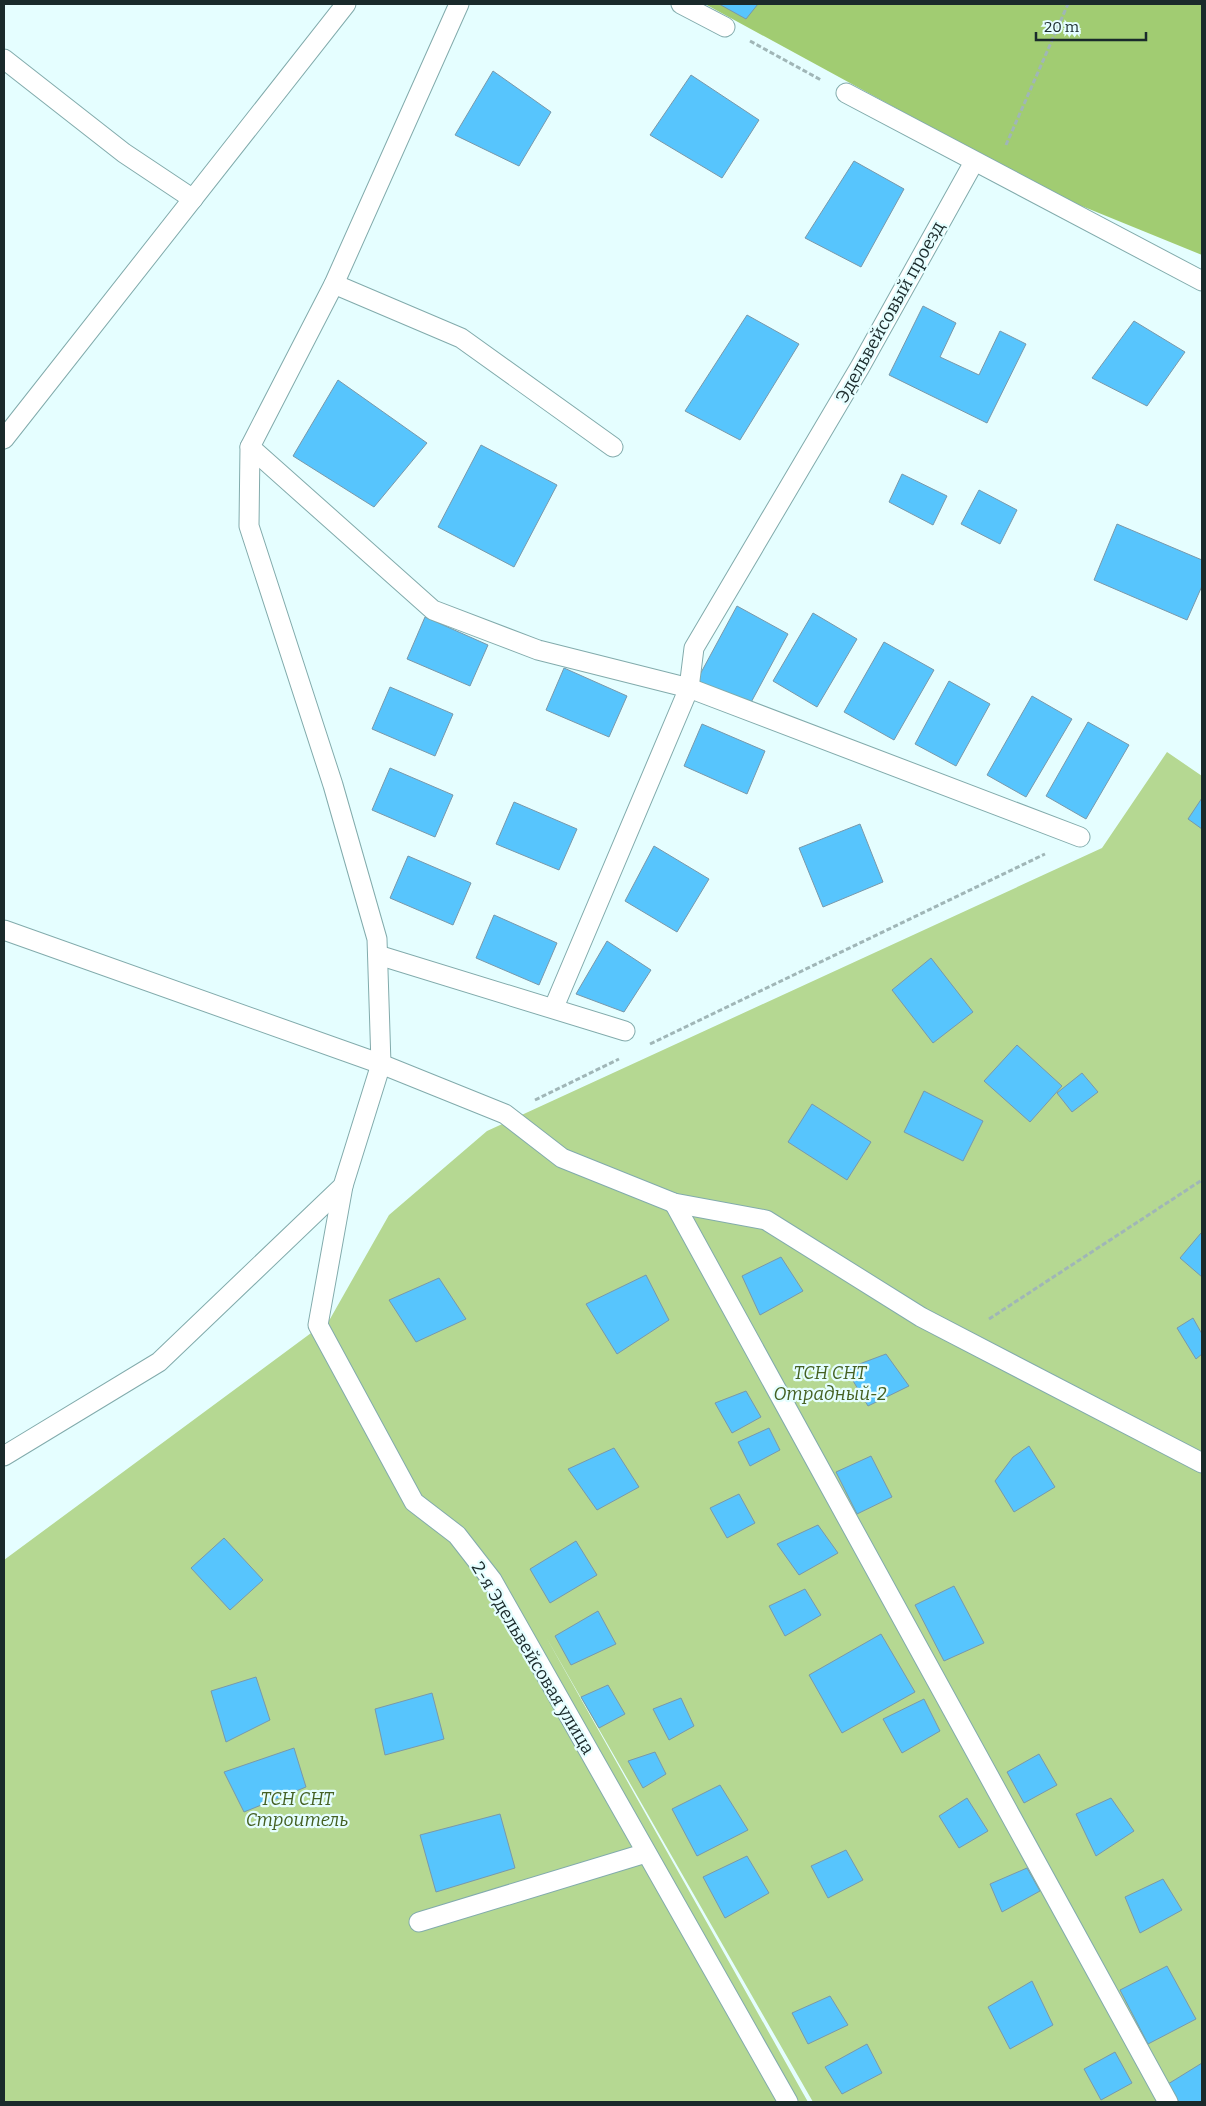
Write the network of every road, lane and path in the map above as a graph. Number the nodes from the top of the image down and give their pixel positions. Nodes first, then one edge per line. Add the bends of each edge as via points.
1 (346, 4) edge
2 (459, 4) edge
3 (681, 4) edge
4 (1068, 4) edge
5 (725, 27) joint
6 (4, 59) edge
7 (846, 94) joint
8 (974, 162) junction
9 (994, 172) junction
10 (192, 199) junction
11 (1202, 281) edge
12 (334, 284) junction
13 (4, 439) edge
14 (250, 447) junction
15 (614, 447) dead end
16 (689, 688) junction
17 (1080, 837) joint
18 (4, 930) edge
19 (378, 955) junction
20 (554, 1007) junction
21 (625, 1030) dead end
22 (649, 1045) dead end
23 (622, 1058) dead end
24 (381, 1064) junction
25 (505, 1114) junction
26 (1202, 1180) edge
27 (344, 1186) junction
28 (674, 1202) junction
29 (961, 1337) junction
30 (4, 1456) edge
31 (1202, 1463) edge
32 (646, 1853) junction
33 (419, 1922) dead end
34 (788, 2102) edge
35 (1168, 2102) edge

1 - 10 lane
2 - 12 lane
3 - 5 lane
4 - 9 path
5 - 7 path
6 - 10 lane via 124,153
7 - 8 lane
8 - 9 lane
8 - 16 lane, Эдельвейсовый проезд via 860,367 694,648
9 - 11 lane
10 - 13 lane
12 - 14 lane
12 - 15 lane via 461,338
14 - 16 lane via 433,610 538,650
14 - 19 lane, 2-я Эдельвейсовая улица via 249,526 333,786 377,939
16 - 17 lane
16 - 20 lane, Эдельвейсовый проезд
17 - 22 path
18 - 24 lane
19 - 20 lane
19 - 24 lane, 2-я Эдельвейсовая улица
20 - 21 lane
23 - 25 path
24 - 25 lane
24 - 27 lane, 2-я Эдельвейсовая улица
25 - 28 lane via 562,1158
26 - 29 path
27 - 30 lane via 158,1362
27 - 32 lane, 2-я Эдельвейсовая улица via 318,1324 414,1502 457,1535 492,1580
28 - 29 lane via 766,1220 921,1317
28 - 35 lane
29 - 31 lane
32 - 33 lane
32 - 34 lane, 2-я Эдельвейсовая улица

